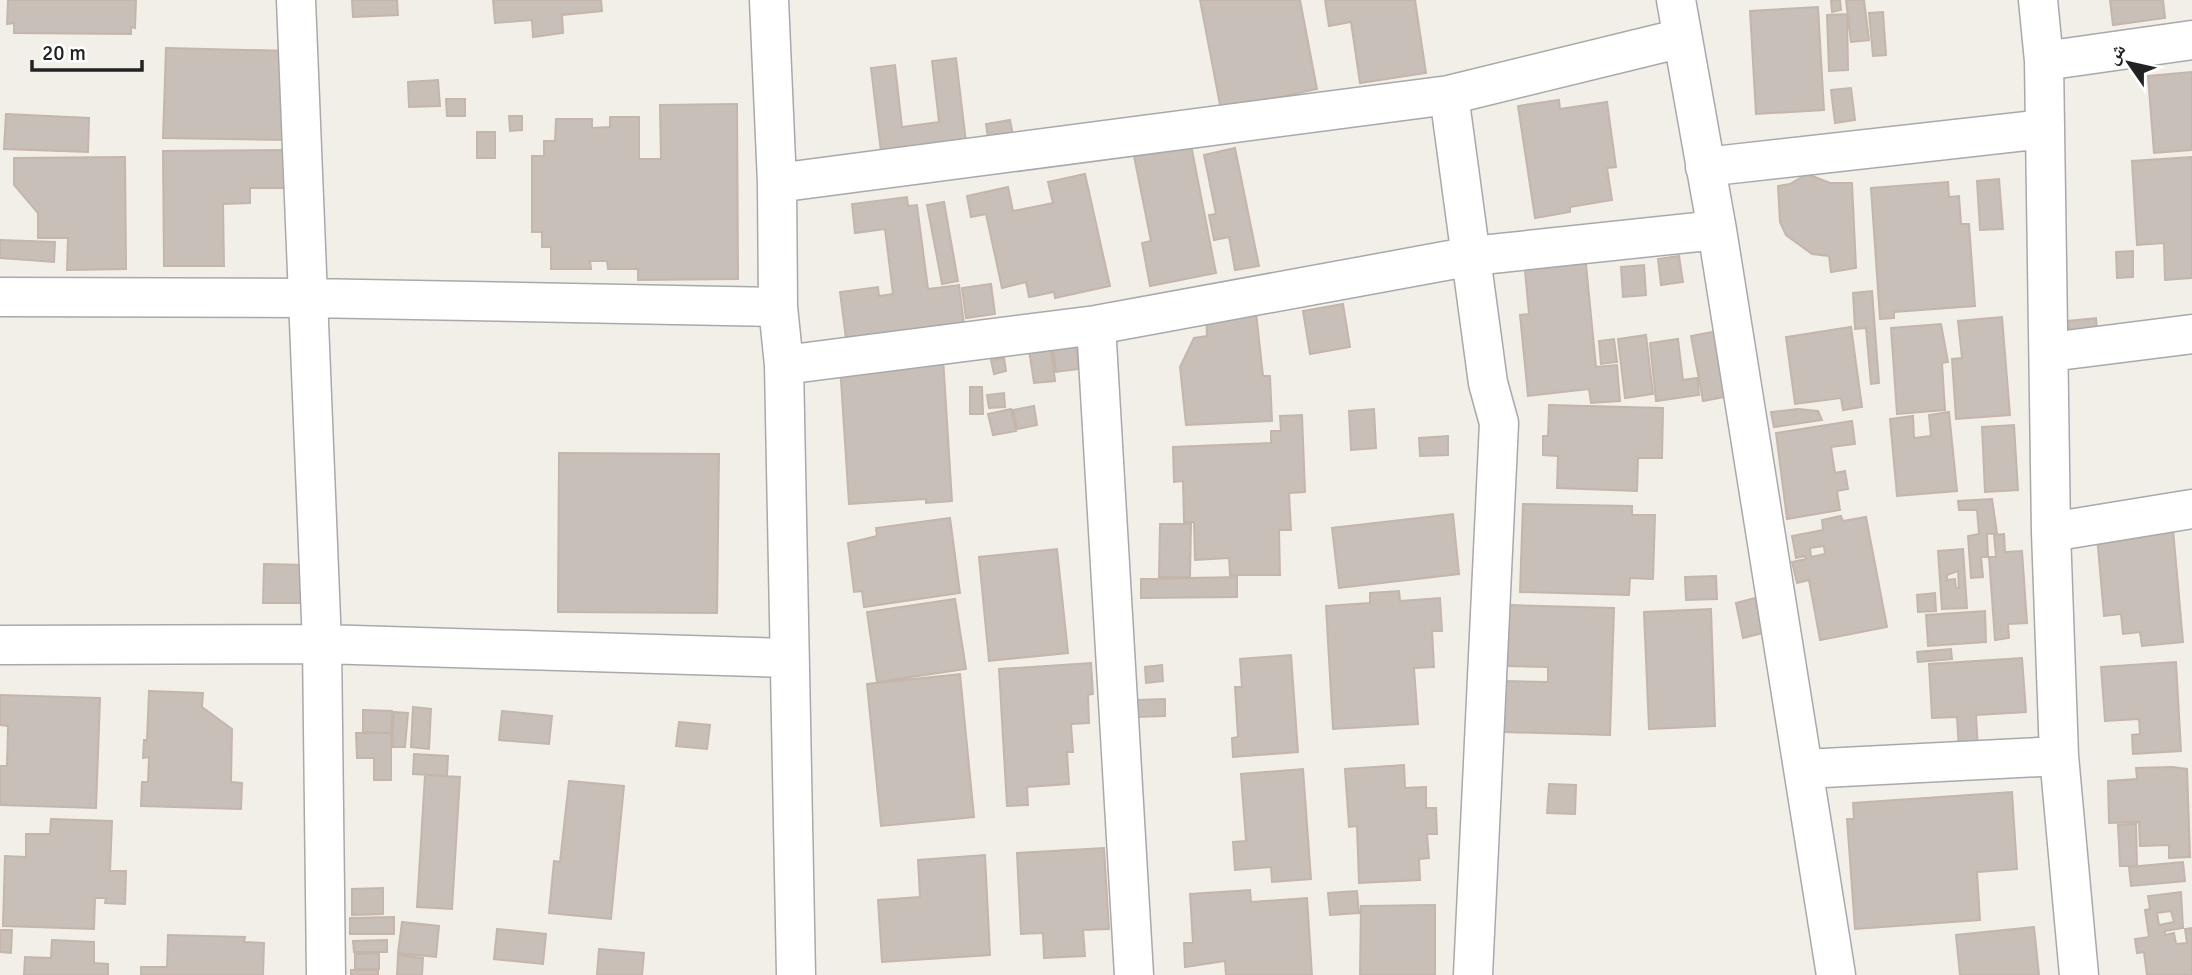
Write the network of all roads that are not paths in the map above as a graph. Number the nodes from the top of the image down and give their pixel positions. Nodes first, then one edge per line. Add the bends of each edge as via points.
1 (296, 0) edge
2 (769, 0) edge
3 (1676, 0) edge
4 (2038, 0) edge
5 (1682, 38) junction
6 (2192, 40) edge
7 (2044, 61) junction
8 (1449, 95) junction
9 (2044, 129) junction
10 (1705, 167) junction
11 (777, 183) junction
12 (1717, 230) junction
13 (1472, 256) junction
14 (0, 298) edge
15 (308, 298) junction
16 (778, 307) junction
17 (1096, 325) junction
18 (2192, 334) edge
19 (2050, 352) junction
20 (784, 365) junction
21 (2192, 509) edge
22 (2051, 532) junction
23 (0, 645) edge
24 (322, 645) junction
25 (789, 658) junction
26 (2059, 756) junction
27 (1804, 769) junction
28 (326, 975) edge
29 (796, 975) edge
30 (1134, 975) edge
31 (1473, 975) edge
32 (1836, 975) edge
33 (2079, 975) edge

1 - 15 street
2 - 11 street
3 - 5 street
4 - 7 street
5 - 8 street
5 - 10 street
6 - 7 street
7 - 9 street
8 - 11 street
8 - 13 street
9 - 10 street
9 - 19 street
10 - 12 street
11 - 16 street
12 - 13 street
12 - 27 street
13 - 17 street
13 - 31 street via 1488,383 1499,423
14 - 15 street
15 - 16 street
15 - 24 street
16 - 20 street
17 - 20 street
17 - 30 street
18 - 19 street
19 - 22 street
20 - 25 street
21 - 22 street
22 - 26 street
23 - 24 street
24 - 25 street
24 - 28 street
25 - 29 street
26 - 27 street
26 - 33 street
27 - 32 street

